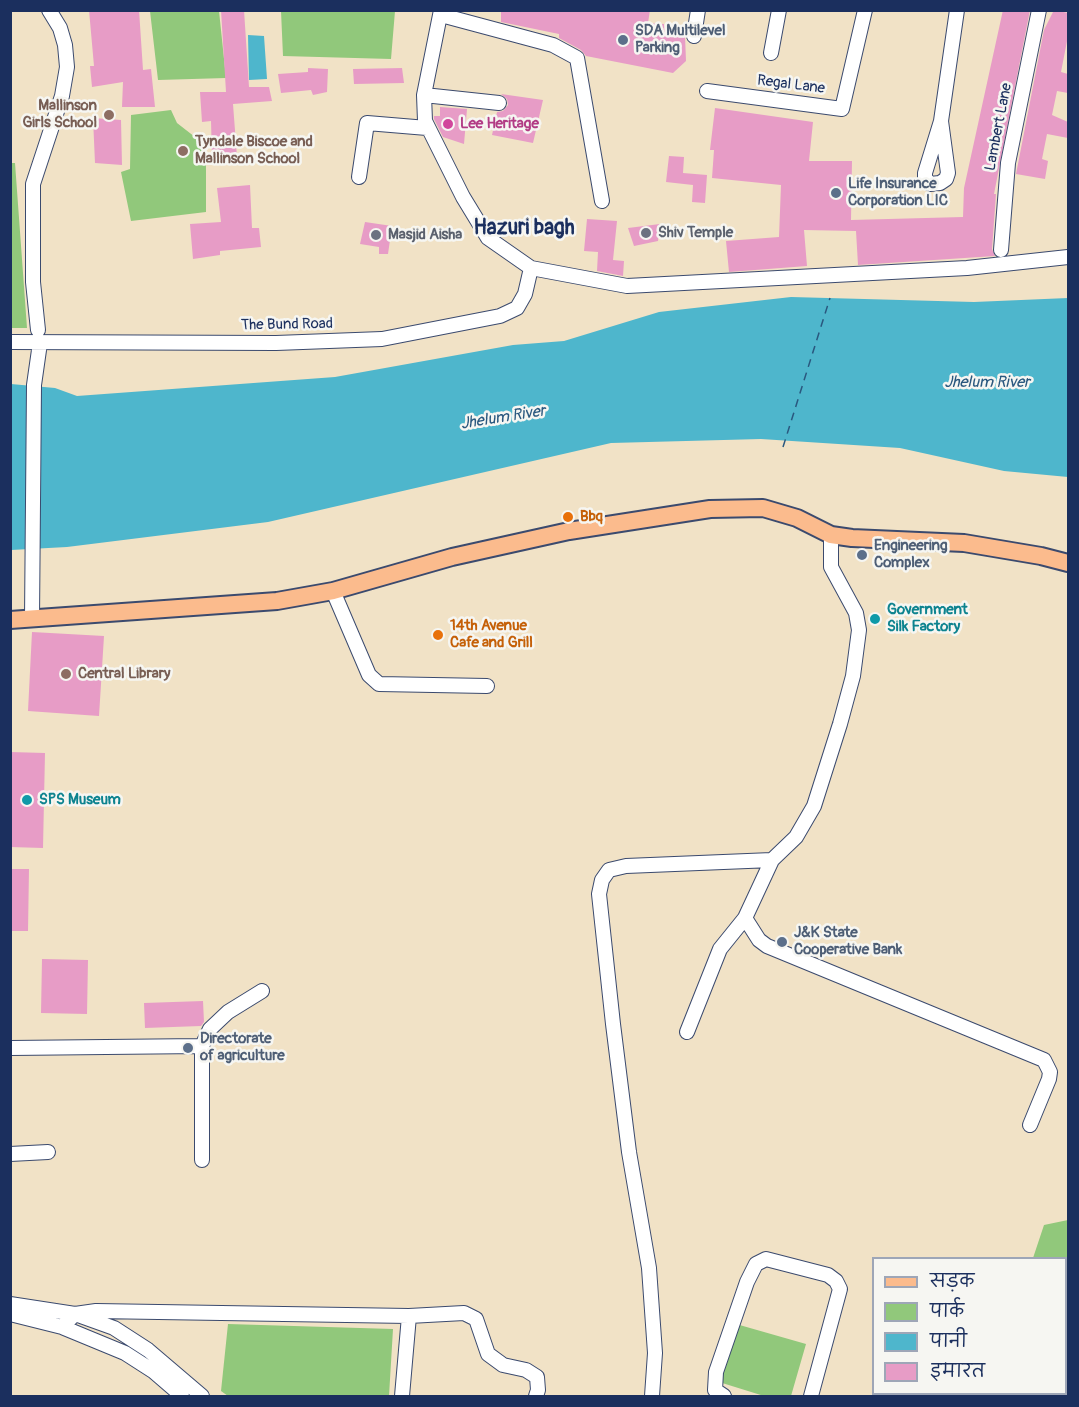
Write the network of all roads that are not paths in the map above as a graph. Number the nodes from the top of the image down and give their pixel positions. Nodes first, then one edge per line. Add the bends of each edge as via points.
1 (49, 10) edge
2 (698, 10) edge
3 (780, 10) edge
4 (865, 10) edge
5 (957, 10) edge
6 (1039, 10) edge
7 (441, 13) edge
8 (694, 36) dead end
9 (771, 53) dead end
10 (707, 91) dead end
11 (424, 95) junction
12 (499, 103) dead end
13 (941, 121) dead end
14 (427, 128) junction
15 (359, 177) dead end
16 (602, 201) dead end
17 (1001, 250) dead end
18 (1068, 257) edge
19 (531, 268) junction
20 (39, 336) junction
21 (10, 342) edge
22 (831, 535) junction
23 (1068, 563) edge
24 (333, 591) junction
25 (32, 619) junction
26 (10, 620) edge
27 (487, 686) dead end
28 (772, 860) junction
29 (745, 918) junction
30 (262, 991) dead end
31 (687, 1032) dead end
32 (202, 1046) junction
33 (10, 1048) edge
34 (1030, 1125) dead end
35 (48, 1152) dead end
36 (10, 1154) edge
37 (202, 1160) dead end
38 (10, 1304) edge
39 (10, 1314) edge
40 (75, 1314) junction
41 (409, 1316) junction
42 (62, 1327) junction
43 (182, 1396) edge
44 (202, 1396) edge
45 (402, 1396) edge
46 (536, 1396) edge
47 (652, 1396) edge
48 (724, 1396) edge
49 (811, 1396) edge

1 - 20 street via 60,28 67,67 62,96 33,184 33,282
2 - 8 street
3 - 9 street
4 - 10 street, Regal Lane via 842,109
5 - 13 street
6 - 17 street, Lambert Lane via 1008,163
7 - 11 street
7 - 16 street via 553,45 577,58
11 - 12 street
11 - 14 street
14 - 15 street via 367,123
14 - 19 street via 488,238
18 - 19 street via 967,268 627,286
19 - 20 street, The Bund Road via 517,308 500,316 382,339 276,343
20 - 21 street, The Bund Road
20 - 25 street via 34,385
22 - 23 main road via 964,543
22 - 24 main road via 797,518 763,508 710,509 569,531 452,557
22 - 28 street via 831,567 856,613 855,663 814,806 796,837
24 - 25 main road via 277,601
24 - 27 street via 369,675 379,684
25 - 26 main road
28 - 29 street
28 - 47 street via 626,866 609,870 602,880 599,894 613,1024 629,1152 650,1268 655,1353
29 - 31 street via 720,949
29 - 34 street via 767,946 1044,1060 1049,1079
30 - 32 street via 228,1011 210,1029
32 - 33 street
32 - 37 street
35 - 36 street
38 - 40 street
39 - 42 street
40 - 41 street via 112,1311
40 - 42 street
40 - 44 street via 114,1328 148,1350
41 - 45 street
41 - 46 street via 464,1312 472,1316 481,1328 488,1354 503,1365 537,1377
42 - 43 street via 125,1353
48 - 49 street via 715,1390 717,1372 747,1282 756,1264 765,1259 828,1275 840,1289

